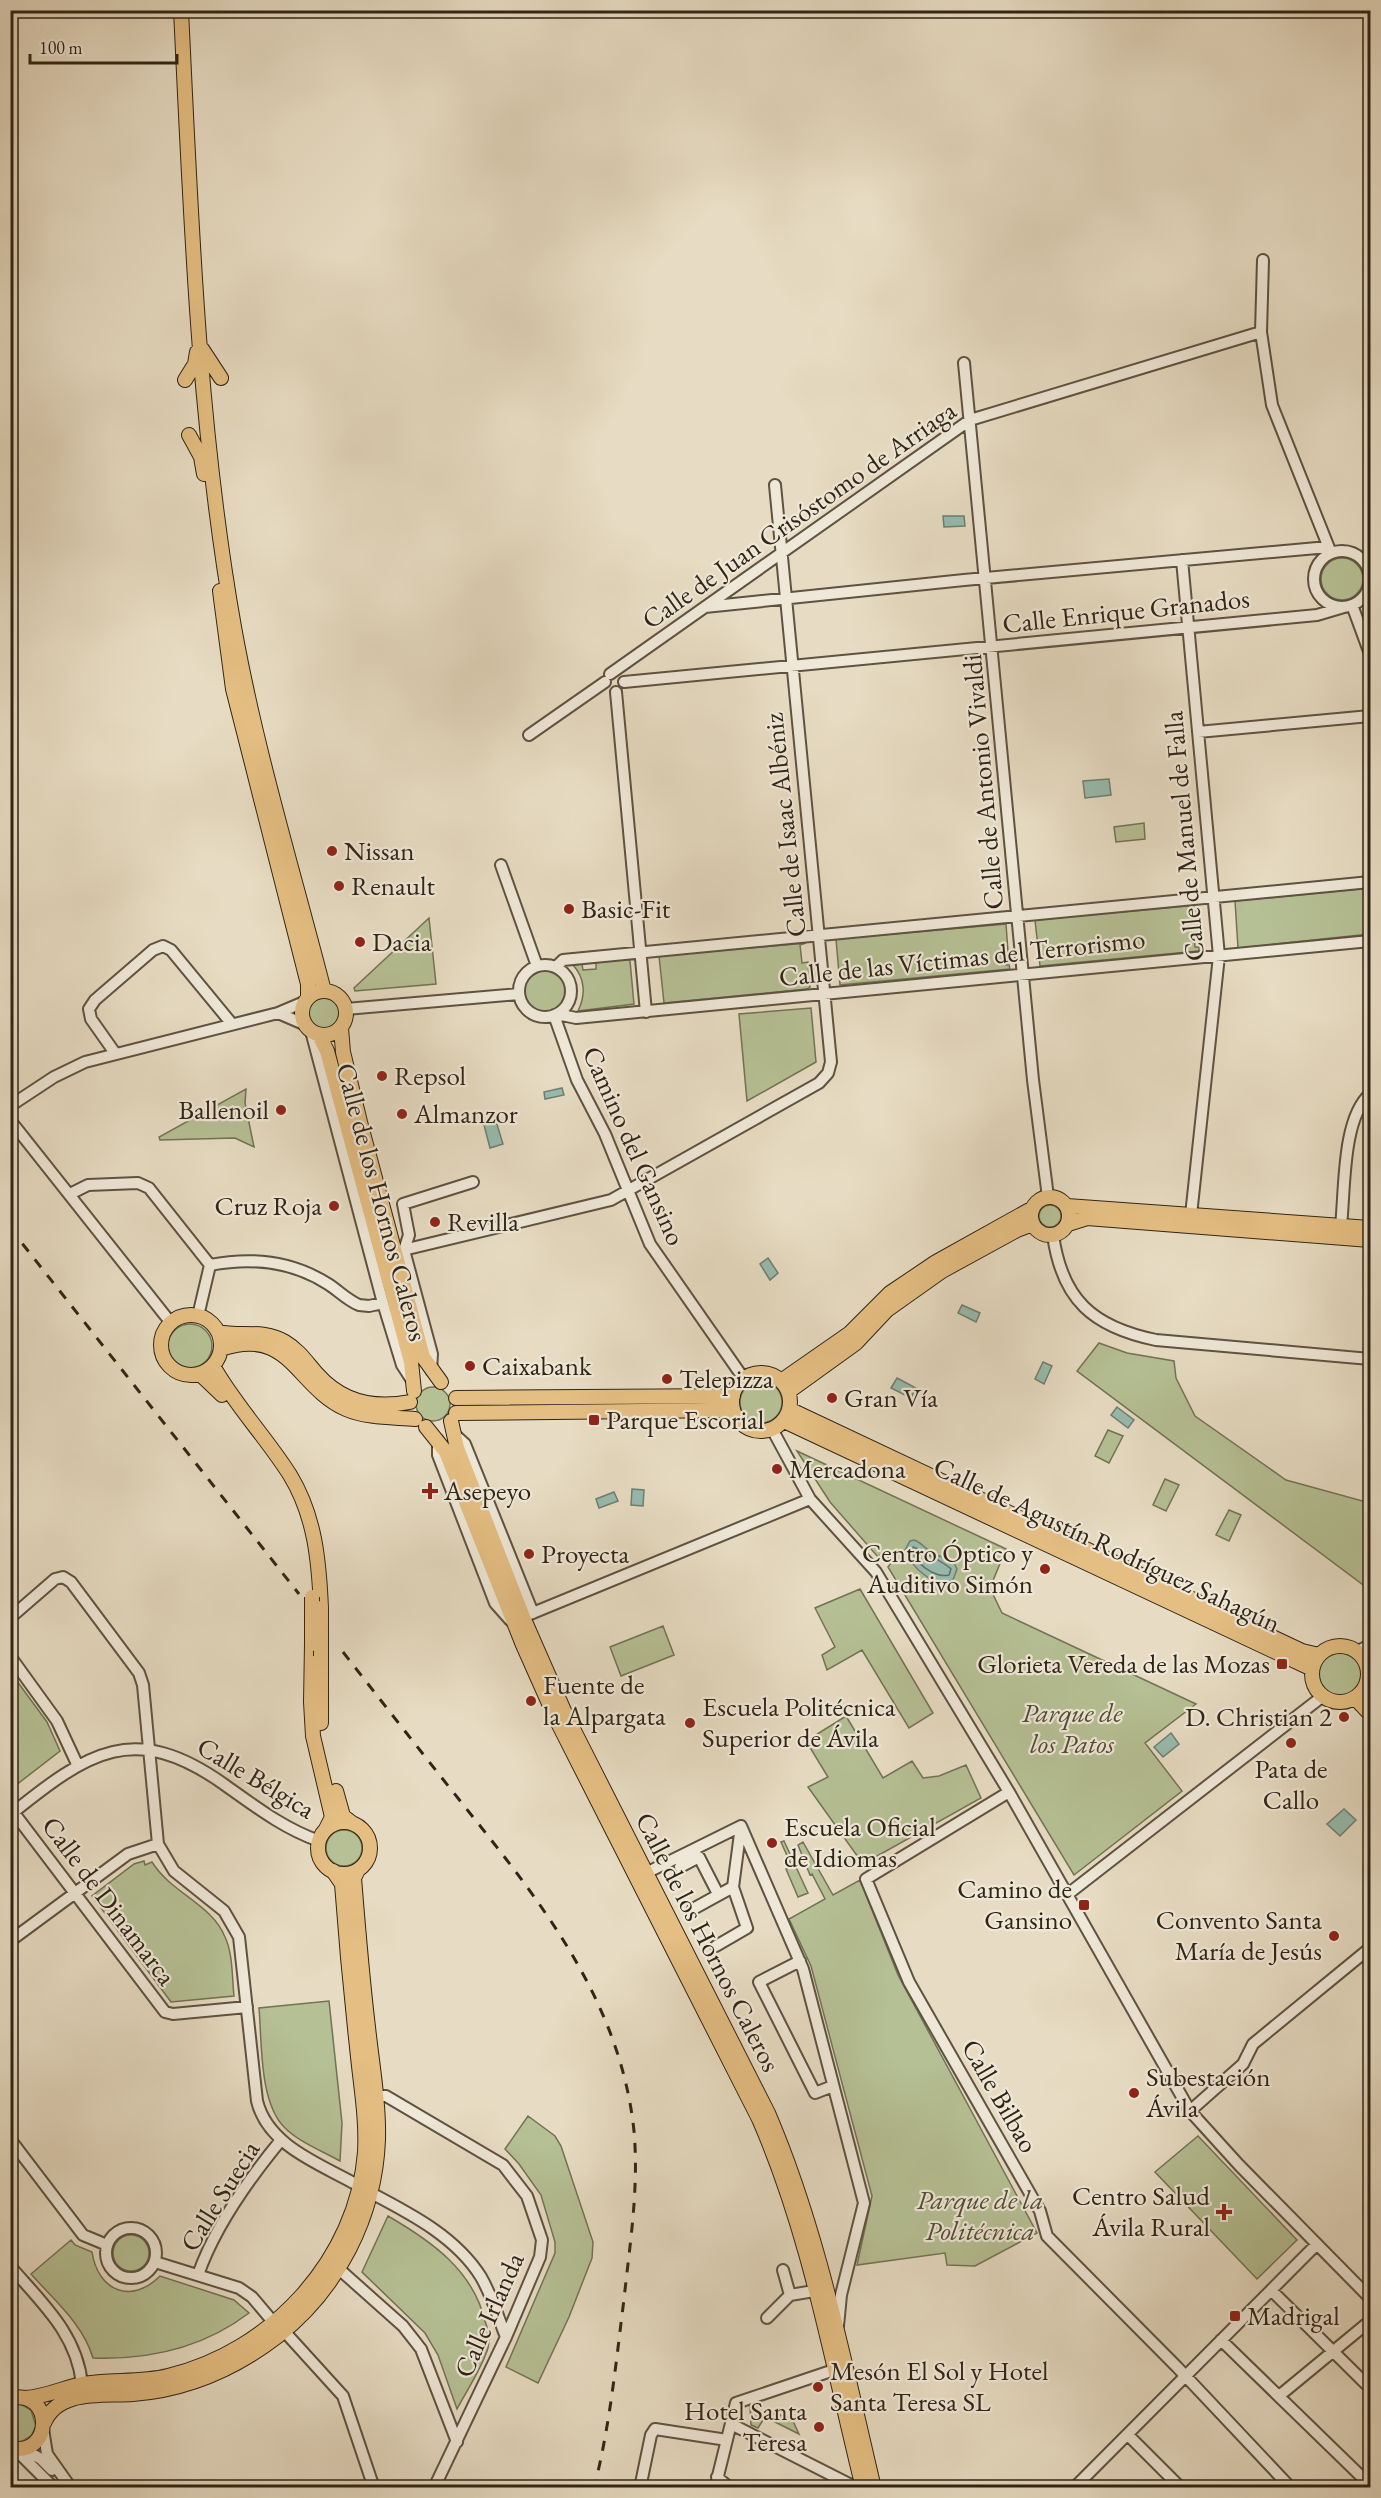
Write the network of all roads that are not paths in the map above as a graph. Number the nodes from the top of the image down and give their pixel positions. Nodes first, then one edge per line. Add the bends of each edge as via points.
1 (181, 10) edge
2 (1263, 260) dead end
3 (1261, 332) junction
4 (199, 344) junction
5 (964, 363) dead end
6 (222, 378) dead end
7 (185, 380) dead end
8 (970, 420) junction
9 (189, 435) dead end
10 (211, 465) junction
11 (775, 485) dead end
12 (211, 512) junction
13 (1330, 550) junction
14 (781, 555) junction
15 (1182, 560) junction
16 (986, 578) junction
17 (1370, 579) edge
18 (786, 599) junction
19 (1348, 606) junction
20 (704, 608) junction
21 (1188, 627) junction
22 (993, 646) junction
23 (1371, 654) edge
24 (634, 657) junction
25 (792, 666) junction
26 (607, 678) junction
27 (645, 680) junction
28 (624, 682) junction
29 (616, 692) junction
30 (1371, 716) edge
31 (1198, 732) junction
32 (529, 735) dead end
33 (501, 865) dead end
34 (1371, 882) edge
35 (1215, 897) junction
36 (1018, 916) junction
37 (818, 935) junction
38 (1371, 941) edge
39 (641, 952) junction
40 (1219, 956) junction
41 (537, 966) junction
42 (556, 968) junction
43 (1024, 975) junction
44 (324, 991) junction
45 (519, 994) junction
46 (824, 994) junction
47 (306, 1000) junction
48 (346, 1009) junction
49 (646, 1012) junction
50 (278, 1013) junction
51 (556, 1015) junction
52 (232, 1024) junction
53 (341, 1028) junction
54 (312, 1030) junction
55 (115, 1053) junction
56 (1371, 1094) edge
57 (10, 1106) edge
58 (10, 1120) edge
59 (473, 1182) dead end
60 (629, 1192) junction
61 (70, 1194) junction
62 (1048, 1197) junction
63 (1067, 1206) junction
64 (1033, 1208) junction
65 (1191, 1215) junction
66 (1033, 1224) junction
67 (1068, 1224) junction
68 (1341, 1226) junction
69 (1371, 1228) edge
70 (1053, 1235) junction
71 (1371, 1240) edge
72 (400, 1251) junction
73 (210, 1265) junction
74 (383, 1303) junction
75 (198, 1316) junction
76 (171, 1323) junction
77 (218, 1332) junction
78 (220, 1349) junction
79 (1371, 1359) edge
80 (213, 1366) junction
81 (200, 1374) junction
82 (744, 1379) junction
83 (441, 1382) junction
84 (784, 1386) junction
85 (413, 1391) junction
86 (456, 1398) junction
87 (733, 1403) junction
88 (787, 1414) junction
89 (421, 1423) junction
90 (454, 1423) junction
91 (772, 1429) junction
92 (810, 1499) junction
93 (316, 1603) junction
94 (10, 1618) edge
95 (524, 1619) junction
96 (1371, 1645) edge
97 (1318, 1655) junction
98 (10, 1656) edge
99 (1367, 1662) edge
100 (1312, 1669) junction
101 (1363, 1695) edge
102 (1323, 1696) junction
103 (1371, 1714) edge
104 (148, 1749) junction
105 (77, 1764) junction
106 (1010, 1792) junction
107 (11, 1812) edge
108 (352, 1823) junction
109 (741, 1826) junction
110 (322, 1835) junction
111 (158, 1844) junction
112 (680, 1867) dead end
113 (358, 1870) junction
114 (333, 1871) junction
115 (646, 1873) junction
116 (733, 1887) junction
117 (75, 1893) junction
118 (718, 1894) junction
119 (1068, 1894) junction
120 (693, 1909) dead end
121 (10, 1941) edge
122 (716, 1946) dead end
123 (1371, 1948) edge
124 (800, 1961) junction
125 (247, 2007) junction
126 (833, 2086) junction
127 (375, 2096) junction
128 (1190, 2111) junction
129 (10, 2139) edge
130 (281, 2140) junction
131 (365, 2190) junction
132 (1317, 2244) junction
133 (107, 2245) junction
134 (155, 2262) junction
135 (10, 2266) edge
136 (339, 2269) junction
137 (783, 2270) dead end
138 (198, 2275) junction
139 (1271, 2290) junction
140 (790, 2295) junction
141 (825, 2297) junction
142 (1371, 2298) edge
143 (767, 2318) dead end
144 (1371, 2321) edge
145 (279, 2327) junction
146 (506, 2337) junction
147 (1221, 2340) junction
148 (1334, 2352) junction
149 (834, 2370) junction
150 (1186, 2376) junction
151 (82, 2384) junction
152 (1371, 2388) edge
153 (1279, 2396) junction
154 (15, 2397) edge
155 (733, 2425) junction
156 (43, 2426) junction
157 (1128, 2435) junction
158 (727, 2440) junction
159 (457, 2442) junction
160 (15, 2449) edge
161 (716, 2482) edge
162 (68, 2485) edge
163 (1371, 2485) edge
164 (1078, 2486) edge
165 (54, 2487) edge
166 (374, 2487) edge
167 (434, 2487) edge
168 (640, 2487) edge
169 (729, 2487) edge
170 (857, 2487) edge
171 (862, 2487) edge
172 (873, 2487) edge
173 (1181, 2487) edge
174 (1291, 2487) edge

1 - 4 main road
2 - 3 street
3 - 8 street, Calle de Juan Crisóstomo de Arriaga
3 - 13 street via 1272,405
4 - 6 main road
4 - 7 main road via 195,364
4 - 10 main road
5 - 8 street, Calle de Antonio Vivaldi
8 - 14 street, Calle de Juan Crisóstomo de Arriaga
8 - 16 street, Calle de Antonio Vivaldi
9 - 12 main road via 201,457
10 - 12 main road
10 - 44 main road via 245,686
11 - 14 street, Calle de Isaac Albéniz
12 - 47 main road via 233,689 308,984
13 - 15 street, Calle Enrique Granados
13 - 17 street via 1357,556 1369,570
13 - 19 street via 1314,573 1316,590 1327,603
14 - 18 street, Calle de Isaac Albéniz
14 - 20 street, Calle de Juan Crisóstomo de Arriaga
15 - 16 street, Calle Enrique Granados
15 - 21 street, Calle de Manuel de Falla
16 - 18 street, Calle Enrique Granados
16 - 22 street, Calle de Antonio Vivaldi
17 - 19 street via 1365,595
18 - 20 street, Calle Enrique Granados
18 - 25 street, Calle de Isaac Albéniz
19 - 21 street, Calle Enrique Granados via 1317,615
19 - 23 street
20 - 24 street, Calle de Juan Crisóstomo de Arriaga
21 - 22 street, Calle Enrique Granados
21 - 31 street, Calle de Manuel de Falla
22 - 25 street, Calle Enrique Granados
22 - 36 street, Calle de Antonio Vivaldi
24 - 26 street, Calle de Juan Crisóstomo de Arriaga
24 - 27 street via 634,671
25 - 27 street, Calle Enrique Granados
25 - 37 street, Calle de Isaac Albéniz
26 - 28 street via 619,674
26 - 29 street via 608,690
26 - 32 street, Calle de Juan Crisóstomo de Arriaga
27 - 28 street, Calle Enrique Granados
28 - 29 street
29 - 39 street
30 - 31 street
31 - 35 street, Calle de Manuel de Falla
33 - 41 street
34 - 35 street, Calle de las Víctimas del Terrorismo
35 - 36 street, Calle de las Víctimas del Terrorismo
35 - 40 street, Calle de Manuel de Falla
36 - 37 street, Calle de las Víctimas del Terrorismo
36 - 43 street, Calle de Antonio Vivaldi
37 - 39 street, Calle de las Víctimas del Terrorismo
37 - 46 street, Calle de Isaac Albéniz
38 - 40 street, Calle de las Víctimas del Terrorismo
39 - 42 street, Calle de las Víctimas del Terrorismo via 563,960
39 - 49 street
40 - 43 street, Calle de las Víctimas del Terrorismo
40 - 65 street, Calle de Manuel de Falla
41 - 42 street
41 - 45 street via 524,977
42 - 51 street via 566,977 571,990 568,1004
43 - 46 street, Calle de las Víctimas del Terrorismo
43 - 62 street, Calle de Antonio Vivaldi
44 - 47 main road
44 - 48 main road via 337,994
45 - 48 street
45 - 51 street via 524,1006 535,1015
46 - 49 street, Calle de las Víctimas del Terrorismo
46 - 60 street, Calle de Isaac Albéniz via 831,1062 819,1083
47 - 50 street
47 - 54 main road via 302,1014
48 - 53 main road
49 - 51 street, Calle de las Víctimas del Terrorismo via 576,1018
50 - 52 street
50 - 54 street
51 - 60 street, Camino del Gansino via 577,1080
52 - 55 street
52 - 55 street via 171,950 163,946 153,950 89,1009 91,1019
53 - 54 main road via 331,1034
53 - 72 main road, Calle de los Hornos Caleros via 346,1062
54 - 74 street, Calle de los Hornos Caleros
54 - 85 main road, Calle de los Hornos Caleros via 327,1051 411,1362
55 - 57 street via 61,1073
56 - 68 street via 1359,1107 1351,1126
58 - 61 street
59 - 72 street, Calle de los Hornos Caleros via 403,1204 409,1235
60 - 72 street, Calle de Isaac Albéniz via 611,1200
60 - 82 street, Camino del Gansino via 659,1260
61 - 73 street via 88,1185 145,1184
61 - 76 street
62 - 63 main road
62 - 64 main road
63 - 65 main road
63 - 67 main road
64 - 66 main road
64 - 84 main road via 936,1262 890,1293 850,1333
65 - 68 main road
66 - 70 main road via 1041,1233
66 - 84 main road via 942,1271 888,1310 856,1343
67 - 70 main road
67 - 71 main road via 1087,1218
68 - 69 main road
70 - 79 street via 1062,1278 1077,1300 1097,1319 1126,1334
72 - 83 main road, Calle de los Hornos Caleros via 423,1357
73 - 74 street via 247,1260 273,1262 302,1270 359,1305
73 - 75 street
74 - 85 street, Calle de los Hornos Caleros
75 - 76 main road
75 - 77 main road
76 - 81 main road via 162,1338 163,1356 174,1370
77 - 78 main road
77 - 85 main road via 266,1334 285,1341 333,1389 369,1406 391,1406
78 - 80 main road
78 - 89 main road via 248,1343 264,1345 294,1362 326,1398 347,1409
80 - 81 main road
80 - 93 main road via 290,1475 303,1501 318,1556
81 - 93 main road via 212,1383 284,1479 306,1534
82 - 84 main road via 763,1374
82 - 87 main road
83 - 85 main road via 426,1382
83 - 86 main road via 451,1388
84 - 88 main road
85 - 89 main road
86 - 87 main road
86 - 90 main road
87 - 90 main road
87 - 91 main road via 742,1424 756,1431
88 - 91 main road
88 - 97 main road, Calle de Agustín Rodríguez Sahagún
88 - 100 main road, Calle de Agustín Rodríguez Sahagún
89 - 90 main road via 439,1427
89 - 95 main road, Calle de los Hornos Caleros via 446,1452
90 - 95 main road, Calle de los Hornos Caleros via 457,1448
91 - 92 street
92 - 95 street
92 - 106 street via 876,1572
93 - 108 main road, bridge via 322,1734 340,1809
93 - 110 main road, bridge via 312,1720 332,1817
94 - 104 street via 55,1579 63,1577 71,1582 142,1679
95 - 115 main road, Calle de los Hornos Caleros via 565,1713
95 - 141 main road, Calle de los Hornos Caleros via 555,1717 759,2118
96 - 99 street
97 - 99 main road via 1330,1647 1344,1645
97 - 100 main road
98 - 105 street via 57,1720
99 - 101 main road
100 - 102 main road via 1312,1679
101 - 102 main road via 1344,1702
101 - 103 main road
102 - 119 street
104 - 105 street, Calle Bélgica via 107,1753
104 - 110 street, Calle Bélgica via 188,1761 282,1826
104 - 111 street
105 - 107 street, Calle Bélgica
106 - 119 street
106 - 150 street, Calle Bilbao via 866,1879 909,1982 1040,2211 1047,2236
107 - 117 street, Calle de Dinamarca
108 - 110 main road via 338,1822
108 - 113 main road via 364,1831 370,1844 368,1859
109 - 115 street
109 - 116 street
109 - 124 street
110 - 114 main road via 320,1858
111 - 117 street via 128,1854
111 - 125 street via 174,1871 224,1911 234,1926 242,1946
112 - 118 street via 699,1857
113 - 114 main road via 346,1874
113 - 127 main road via 354,1878
114 - 131 main road via 342,1884 364,2119
115 - 141 main road, Calle de los Hornos Caleros via 790,2164
116 - 118 street
116 - 122 street via 747,1928
117 - 121 street
117 - 125 street, Calle de Dinamarca via 165,2012
118 - 120 street
119 - 128 street
123 - 128 street via 1254,2044 1242,2064
124 - 126 street
124 - 126 street via 759,1982 815,2093
125 - 130 street via 259,2110 267,2126
126 - 141 street via 864,2204
127 - 131 main road via 378,2139
127 - 146 street, Calle Irlanda via 386,2096 495,2158 526,2196 543,2248
128 - 132 street
129 - 133 street via 83,2235
130 - 131 street
130 - 138 street, Calle Suecia via 254,2174 210,2244
131 - 136 main road via 359,2230
131 - 145 main road via 329,2261
131 - 146 street via 431,2227 459,2251 480,2276
132 - 139 street
132 - 142 street
133 - 134 street via 111,2237 126,2228 143,2231 154,2244
133 - 134 street via 105,2253 110,2268 122,2277 138,2278
134 - 138 street
135 - 151 street via 68,2336 77,2354
136 - 145 main road via 306,2311
136 - 159 street via 403,2326 421,2349
137 - 140 street
138 - 145 street via 246,2292
139 - 147 street
139 - 148 street
140 - 141 street
140 - 143 street
141 - 149 main road, Calle de los Hornos Caleros
141 - 172 main road, Calle de los Hornos Caleros
144 - 148 street
145 - 151 main road via 192,2369 144,2380
145 - 156 main road via 246,2358 208,2377 154,2392 72,2399 51,2410
145 - 166 street via 343,2396
146 - 159 street, Calle Irlanda
147 - 150 street
147 - 153 street
148 - 152 street
148 - 153 street
149 - 155 street via 736,2403
149 - 171 main road, Calle de los Hornos Caleros
150 - 157 street
150 - 174 street, Calle Bilbao
151 - 154 main road
153 - 163 street
154 - 156 main road via 38,2407
155 - 158 street
155 - 170 street
156 - 160 main road via 37,2441
156 - 162 street via 47,2454
157 - 164 street
157 - 173 street
158 - 161 street
158 - 168 street via 655,2429
159 - 167 street, Calle Irlanda
160 - 162 street via 41,2459
160 - 165 street
161 - 169 street

